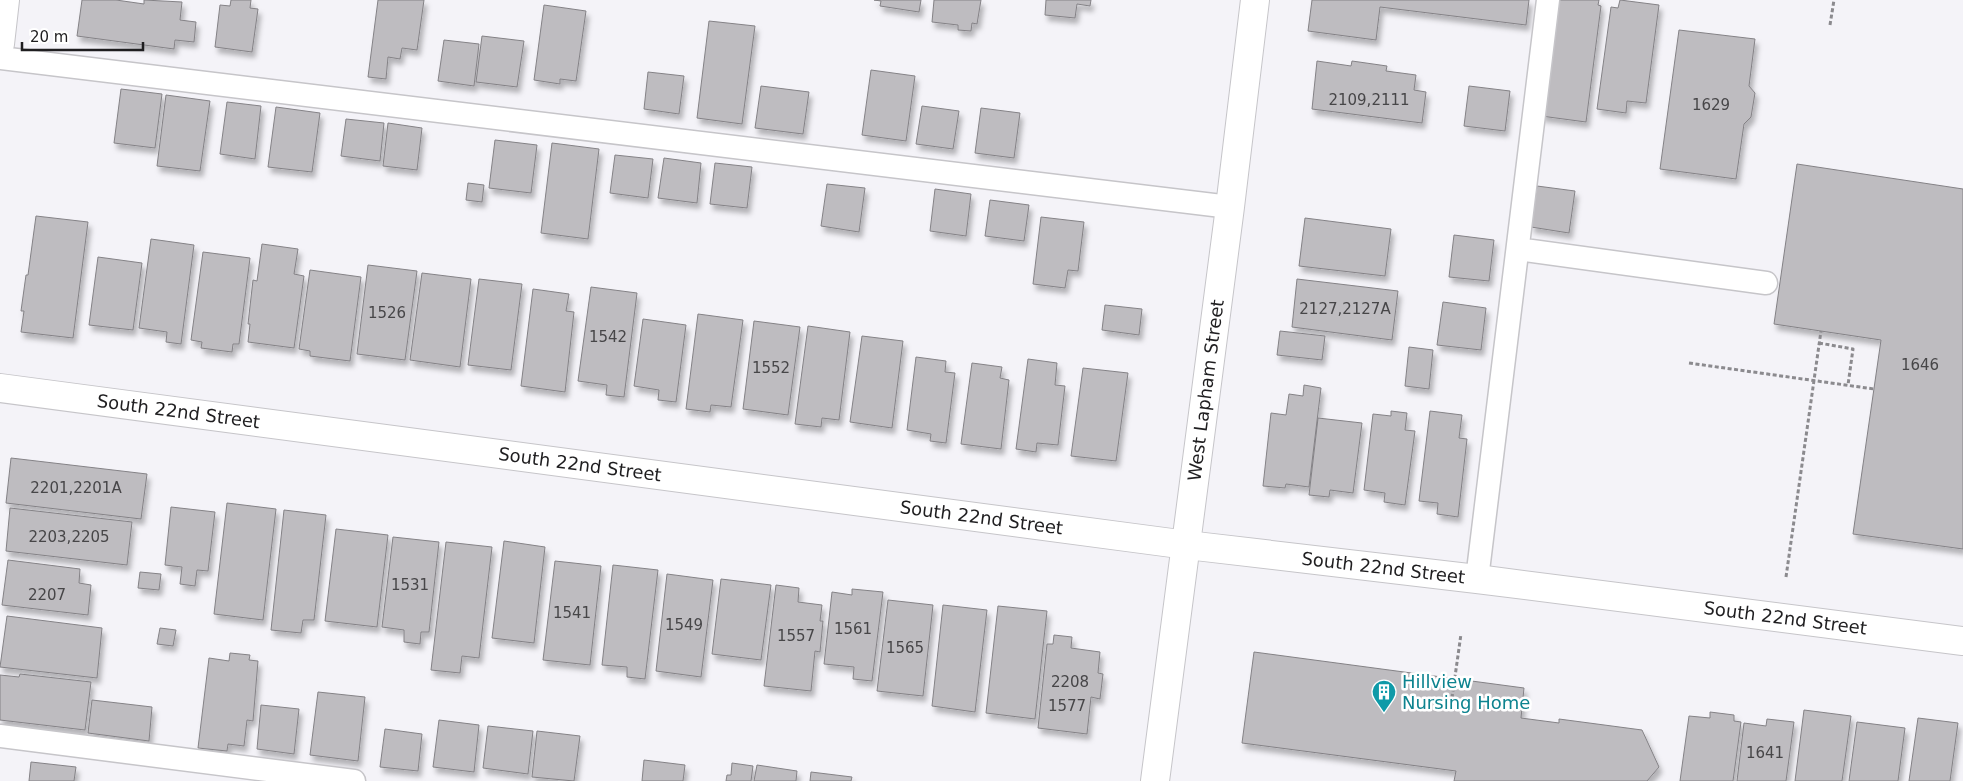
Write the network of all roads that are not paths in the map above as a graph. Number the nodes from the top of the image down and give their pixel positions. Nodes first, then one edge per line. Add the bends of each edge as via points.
1 (5, 0) edge
2 (1255, 0) edge
3 (1548, 0) edge
4 (0, 44) edge
5 (0, 58) edge
6 (1230, 207) junction
7 (1518, 249) junction
8 (1766, 283) dead end
9 (0, 388) edge
10 (1187, 545) junction
11 (1477, 579) junction
12 (1963, 641) edge
13 (0, 736) edge
14 (354, 781) edge
15 (1155, 781) edge

1 - 4 street
2 - 6 street, West Lapham Street
3 - 7 lane
5 - 6 lane
6 - 10 street, West Lapham Street
7 - 8 lane
7 - 11 lane
9 - 10 street, South 22nd Street
10 - 11 street, South 22nd Street
10 - 15 street, West Lapham Street
11 - 12 street, South 22nd Street
13 - 14 lane

